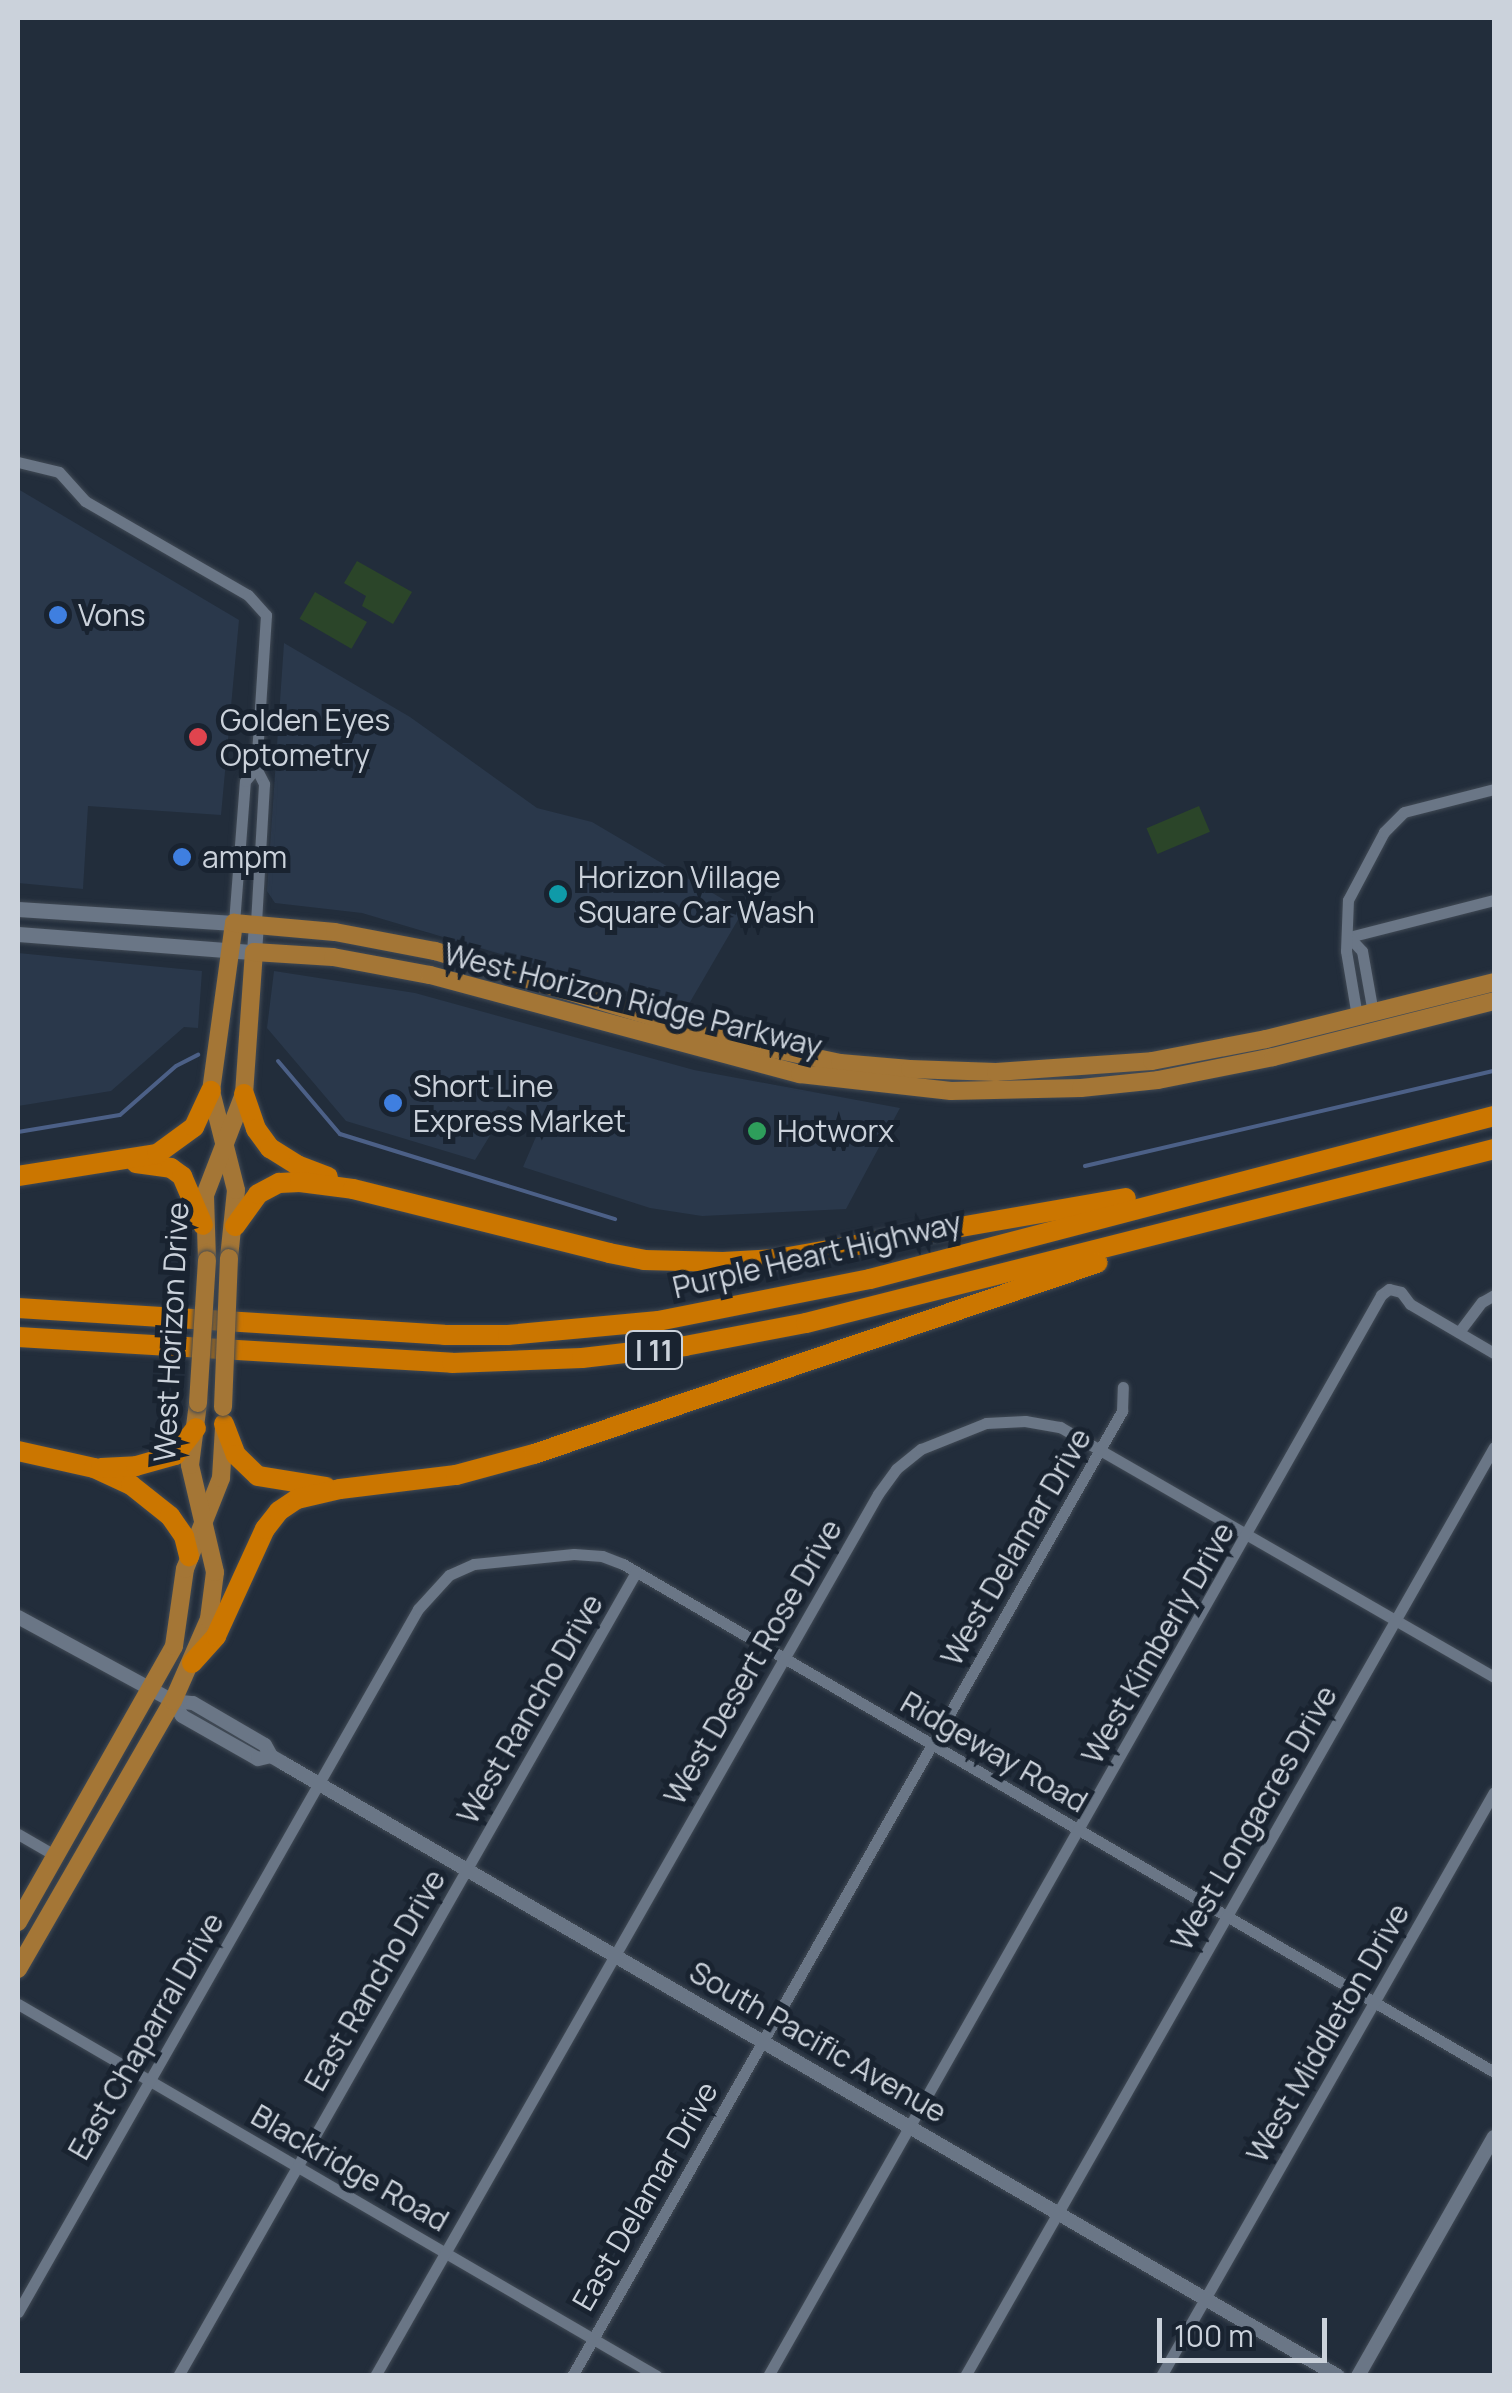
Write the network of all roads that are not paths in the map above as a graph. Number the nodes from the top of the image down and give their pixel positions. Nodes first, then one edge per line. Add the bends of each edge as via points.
1 (18, 462) edge
2 (256, 768) junction
3 (1494, 789) edge
4 (1494, 900) edge
5 (18, 909) edge
6 (234, 923) junction
7 (256, 924) junction
8 (18, 934) edge
9 (1349, 937) junction
10 (230, 950) junction
11 (254, 952) junction
12 (1494, 982) edge
13 (553, 986) junction
14 (1494, 1001) edge
15 (546, 1008) junction
16 (1365, 1014) junction
17 (721, 1046) junction
18 (1273, 1057) junction
19 (1088, 1068) junction
20 (910, 1069) junction
21 (856, 1082) junction
22 (1088, 1087) junction
23 (212, 1091) junction
24 (244, 1094) junction
25 (1494, 1116) edge
26 (224, 1146) junction
27 (1494, 1149) edge
28 (130, 1161) junction
29 (18, 1176) edge
30 (1222, 1184) junction
31 (353, 1189) junction
32 (1275, 1205) junction
33 (203, 1225) junction
34 (235, 1226) junction
35 (1494, 1295) edge
36 (18, 1308) edge
37 (1459, 1332) junction
38 (18, 1337) edge
39 (1494, 1353) edge
40 (1123, 1387) dead end
41 (224, 1416) junction
42 (196, 1428) junction
43 (1494, 1447) edge
44 (1101, 1448) junction
45 (18, 1451) edge
46 (94, 1468) junction
47 (340, 1488) junction
48 (202, 1524) junction
49 (1248, 1534) junction
50 (189, 1556) junction
51 (636, 1572) junction
52 (449, 1575) joint
53 (18, 1617) edge
54 (1396, 1620) junction
55 (784, 1658) junction
56 (192, 1663) junction
57 (1494, 1677) edge
58 (151, 1690) junction
59 (173, 1701) junction
60 (932, 1744) junction
61 (319, 1784) junction
62 (1494, 1792) edge
63 (1080, 1831) junction
64 (18, 1834) edge
65 (56, 1856) junction
66 (467, 1870) junction
67 (1227, 1917) junction
68 (18, 1922) edge
69 (614, 1956) junction
70 (18, 1969) edge
71 (1375, 2002) junction
72 (18, 2004) edge
73 (762, 2042) junction
74 (1494, 2072) edge
75 (150, 2080) junction
76 (910, 2127) junction
77 (1494, 2137) edge
78 (297, 2167) junction
79 (1057, 2213) junction
80 (445, 2252) junction
81 (1206, 2299) junction
82 (18, 2312) edge
83 (593, 2338) junction
84 (178, 2376) edge
85 (374, 2376) edge
86 (572, 2376) edge
87 (657, 2376) edge
88 (768, 2376) edge
89 (965, 2376) edge
90 (1162, 2376) edge
91 (1338, 2376) edge
92 (1358, 2376) edge

1 - 2 street, West Horizon Drive via 54,469 86,500 260,605 267,631
2 - 6 street, West Horizon Drive via 245,781
2 - 7 street, West Horizon Drive via 264,784
3 - 9 street via 1393,819 1348,900
4 - 9 street
5 - 6 main road
6 - 7 main road, West Horizon Ridge Parkway
6 - 10 main road, West Horizon Drive
7 - 11 main road, West Horizon Drive
7 - 13 main road, West Horizon Ridge Parkway via 435,951
8 - 10 main road, West Horizon Ridge Parkway
9 - 16 street via 1346,951
10 - 11 main road, West Horizon Ridge Parkway
10 - 23 main road, West Horizon Drive
11 - 15 main road, West Horizon Ridge Parkway via 398,968
11 - 24 main road, West Horizon Drive
12 - 16 main road, West Horizon Ridge Parkway
13 - 15 main road
13 - 17 main road, West Horizon Ridge Parkway
14 - 18 main road, West Horizon Ridge Parkway
15 - 17 main road, West Horizon Ridge Parkway
16 - 18 main road via 1364,1026 1290,1045
16 - 19 main road, West Horizon Ridge Parkway via 1210,1052
17 - 20 main road, West Horizon Ridge Parkway
17 - 21 main road, West Horizon Ridge Parkway
18 - 22 main road, West Horizon Ridge Parkway
19 - 20 main road, West Horizon Ridge Parkway
19 - 22 main road
20 - 21 main road via 902,1080 869,1076
21 - 22 main road, West Horizon Ridge Parkway via 951,1090
23 - 26 main road, West Horizon Drive
23 - 28 highway via 187,1135
24 - 26 main road, West Horizon Drive
24 - 31 highway via 270,1148
25 - 30 highway, Purple Heart Highway / I 11
26 - 33 main road, West Horizon Drive via 205,1194
26 - 34 main road, West Horizon Drive via 236,1190
27 - 32 highway, Purple Heart Highway / I 11
28 - 29 highway
28 - 33 highway via 182,1176
30 - 31 highway via 776,1260 723,1262 608,1253
30 - 36 highway, Purple Heart Highway / I 11 via 838,1287 640,1323 444,1335
31 - 34 highway via 279,1183 250,1201
32 - 38 highway, Purple Heart Highway / I 11 via 806,1323 582,1358 370,1361
32 - 47 highway via 534,1454 456,1475
33 - 42 main road, West Horizon Drive, bridge via 207,1260
34 - 41 main road, West Horizon Drive, bridge
35 - 37 street
37 - 39 street
37 - 49 street, West Kimberly Drive via 1389,1289 1381,1295
40 - 44 street, West Delamar Drive via 1122,1411
41 - 47 highway via 236,1455 258,1476
41 - 48 main road, West Horizon Drive via 221,1478
42 - 46 highway via 174,1455
42 - 48 main road, West Horizon Drive via 190,1465
43 - 54 street, West Longacres Drive
44 - 49 street, West Desert Rose Drive
44 - 55 street, West Desert Rose Drive via 1042,1423 1005,1421 921,1448 896,1469
44 - 60 street, West Delamar Drive
45 - 46 highway
46 - 50 highway via 132,1484 164,1509 181,1530
47 - 56 highway via 297,1499 272,1519 216,1636
48 - 50 main road, West Horizon Drive
48 - 56 main road, West Horizon Drive via 215,1590
49 - 54 street, West Desert Rose Drive
49 - 63 street, West Kimberly Drive
50 - 58 main road, West Horizon Drive via 177,1638
51 - 52 street, Ridgeway Road via 602,1556 574,1554 474,1564
51 - 55 street, Ridgeway Road
51 - 66 street, West Rancho Drive
52 - 61 street, East Chaparral Drive via 426,1597
53 - 58 street, South Pacific Avenue
54 - 57 street, West Desert Rose Drive
54 - 67 street, West Longacres Drive
55 - 60 street, Ridgeway Road
55 - 69 street, West Desert Rose Drive
56 - 59 main road, West Horizon Drive
58 - 59 street, South Pacific Avenue
58 - 65 main road, West Horizon Drive
59 - 61 street, South Pacific Avenue via 182,1716
59 - 70 main road, West Horizon Drive
60 - 63 street, Ridgeway Road
60 - 73 street, West Delamar Drive
61 - 66 street, South Pacific Avenue
61 - 75 street, East Chaparral Drive
62 - 71 street, West Middleton Drive
63 - 67 street, Ridgeway Road
63 - 76 street, West Kimberly Drive
64 - 65 street
65 - 68 main road, West Horizon Drive
66 - 69 street, South Pacific Avenue
66 - 78 street, East Rancho Drive
67 - 71 street, Ridgeway Road
67 - 79 street, West Longacres Drive
69 - 73 street, South Pacific Avenue
69 - 80 street, West Desert Rose Drive
71 - 74 street, Ridgeway Road
71 - 81 street, West Middleton Drive
72 - 75 street, Blackridge Road
73 - 76 street, South Pacific Avenue
73 - 83 street, East Delamar Drive
75 - 78 street, Blackridge Road
75 - 82 street, East Chaparral Drive
76 - 79 street, South Pacific Avenue
76 - 88 street, West Kimberly Drive
77 - 92 street
78 - 80 street, Blackridge Road
78 - 84 street, East Rancho Drive
79 - 81 street, South Pacific Avenue
79 - 89 street, West Longacres Drive
80 - 83 street, Blackridge Road
80 - 85 street, West Desert Rose Drive
81 - 90 street, West Middleton Drive
81 - 91 street, South Pacific Avenue
83 - 86 street, East Delamar Drive
83 - 87 street, Blackridge Road

